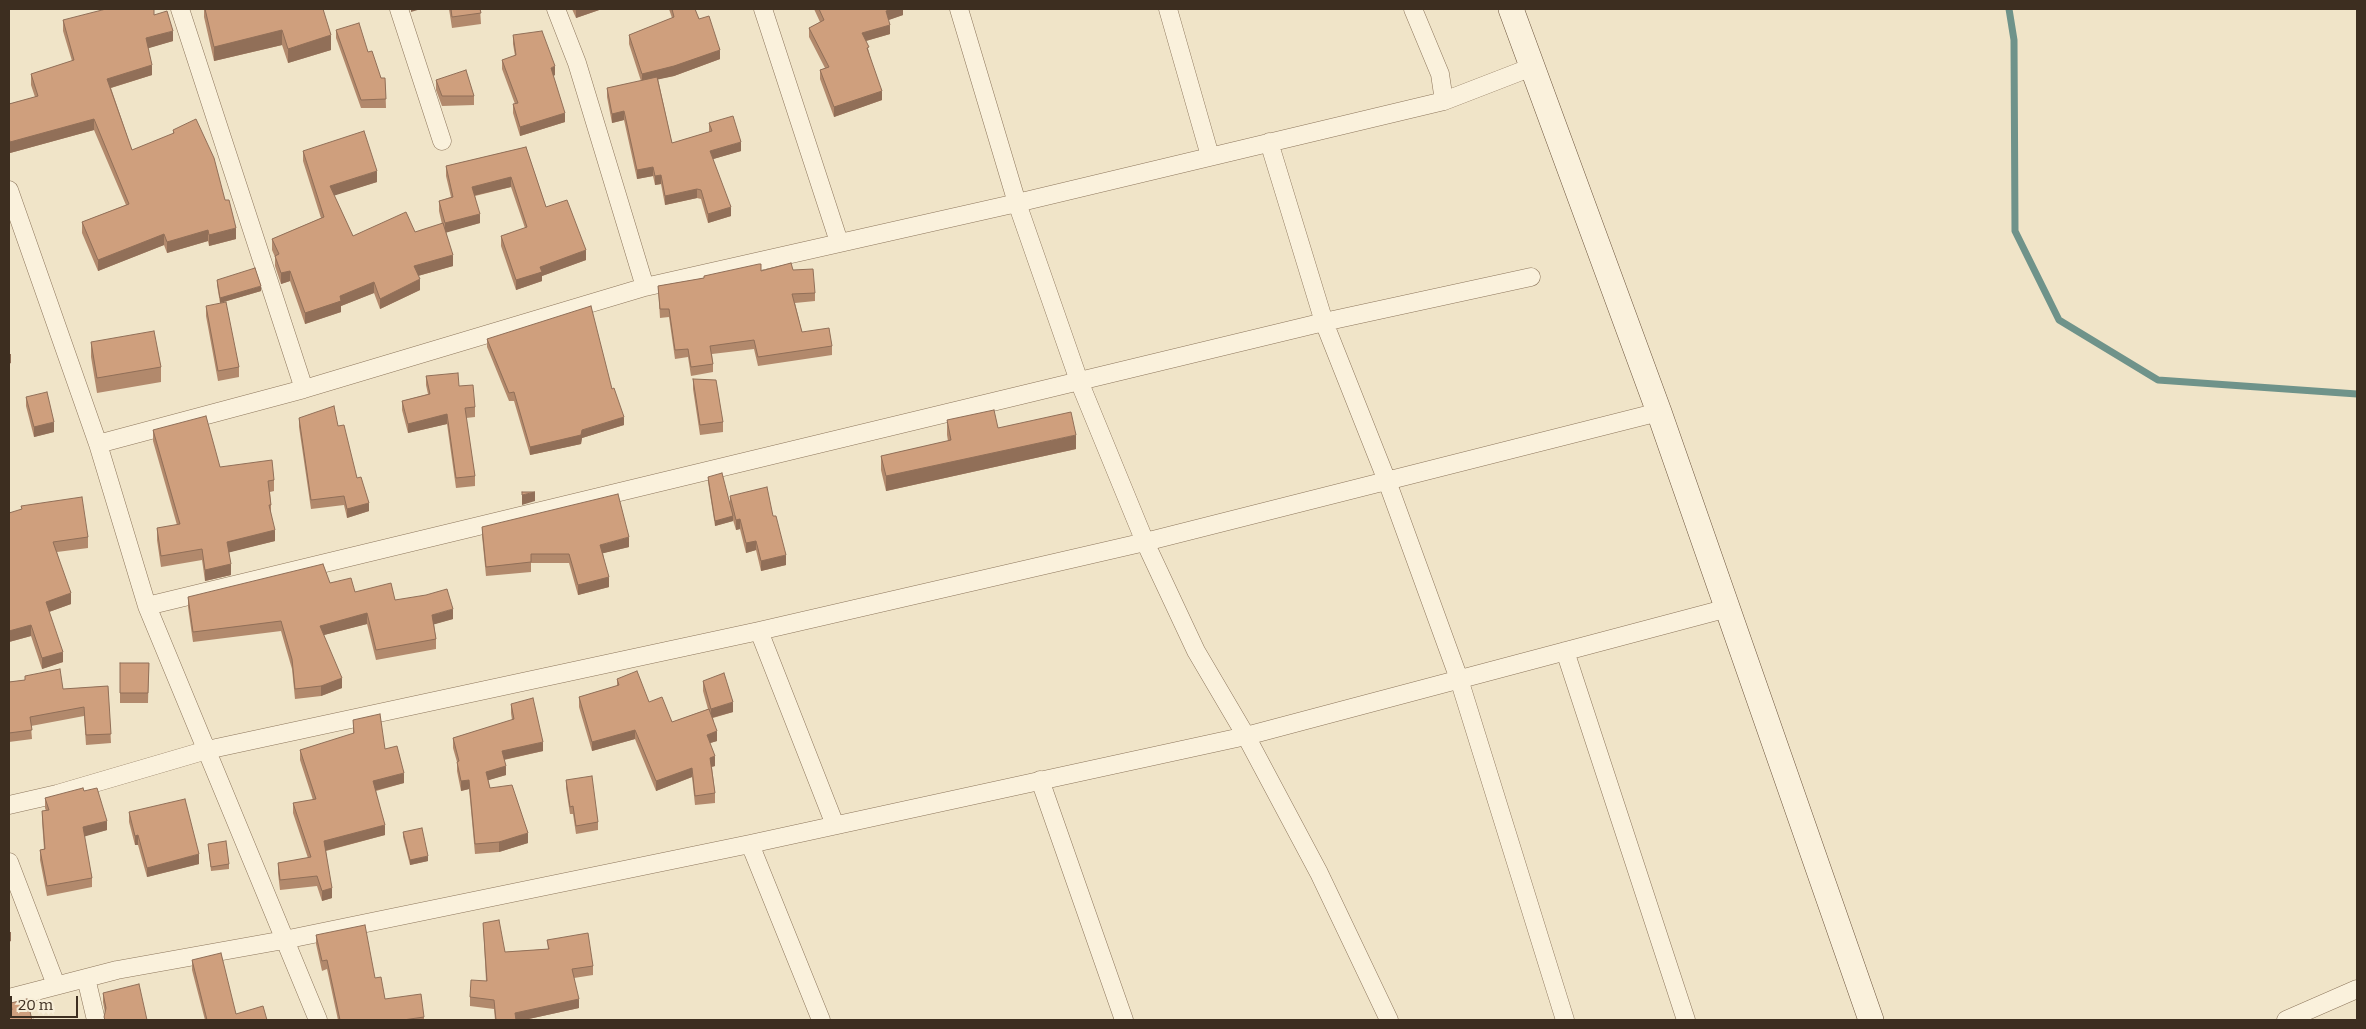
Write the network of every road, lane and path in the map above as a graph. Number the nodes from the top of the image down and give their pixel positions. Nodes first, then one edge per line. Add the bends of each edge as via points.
1 (180, 9) edge
2 (399, 9) edge
3 (556, 9) edge
4 (763, 9) edge
5 (959, 9) edge
6 (1168, 9) edge
7 (1413, 9) edge
8 (1512, 9) edge
9 (1532, 67) junction
10 (1444, 101) junction
11 (442, 142) dead end
12 (1270, 142) junction
13 (1210, 156) junction
14 (9, 190) edge
15 (1018, 203) junction
16 (840, 242) junction
17 (1531, 277) dead end
18 (645, 287) junction
19 (1324, 322) junction
20 (1079, 381) junction
21 (304, 389) junction
22 (1659, 412) junction
23 (98, 444) junction
24 (1387, 481) junction
25 (1144, 542) junction
26 (147, 606) junction
27 (1728, 608) junction
28 (759, 631) junction
29 (1566, 651) junction
30 (1459, 679) junction
31 (1246, 736) junction
32 (207, 750) junction
33 (1040, 780) junction
34 (9, 805) edge
35 (835, 826) junction
36 (750, 844) junction
37 (9, 862) edge
38 (284, 940) junction
39 (86, 978) junction
40 (56, 985) junction
41 (2357, 989) edge
42 (9, 998) edge
43 (96, 1020) edge
44 (318, 1020) edge
45 (821, 1020) edge
46 (1124, 1020) edge
47 (1389, 1020) edge
48 (1564, 1020) edge
49 (1686, 1020) edge
50 (1872, 1020) edge
51 (2286, 1020) edge

1 - 21 street
2 - 11 street
3 - 18 street via 577,63
4 - 16 street
5 - 15 street
6 - 13 street
7 - 10 street via 1440,74
8 - 9 main road
9 - 10 street
9 - 22 main road
10 - 12 street
12 - 13 street
12 - 19 street
13 - 15 street
14 - 23 street
15 - 16 street
15 - 20 street
16 - 18 street
17 - 19 street
18 - 21 street
19 - 20 street
19 - 24 street
20 - 25 street
20 - 26 street
21 - 23 street
22 - 24 street
22 - 27 main road
23 - 26 street
24 - 25 street
24 - 30 street
25 - 28 street
25 - 31 street via 1196,651
26 - 32 street
27 - 29 street
27 - 50 main road
28 - 32 street
28 - 35 street
29 - 30 street
29 - 49 street
30 - 31 street
30 - 48 street
31 - 33 street
31 - 47 street via 1319,873
32 - 34 street
32 - 38 street
33 - 35 street
33 - 46 street
35 - 36 street
36 - 38 street
36 - 45 street
37 - 40 street
38 - 39 street
38 - 44 street
39 - 40 street
39 - 43 street
40 - 42 street
41 - 51 street

